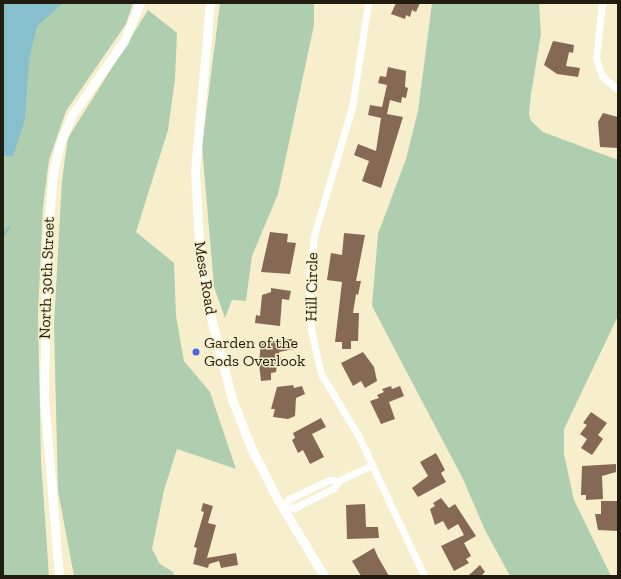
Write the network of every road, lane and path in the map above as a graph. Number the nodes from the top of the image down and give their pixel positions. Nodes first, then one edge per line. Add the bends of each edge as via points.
1 (140, 3) edge
2 (210, 3) edge
3 (368, 3) edge
4 (602, 3) edge
5 (618, 90) edge
6 (373, 465) junction
7 (338, 481) junction
8 (310, 489) junction
9 (315, 498) junction
10 (281, 506) junction
11 (59, 576) edge
12 (324, 576) edge
13 (424, 576) edge

1 - 11 main road, North 30th Street via 124,40 72,115 59,146 53,173 48,221 44,396
2 - 10 main road, Mesa Road via 195,148 201,268 212,322 239,420
3 - 6 street, Hill Circle via 353,101 314,236 309,299 313,344 321,374
4 - 5 street via 596,58 602,76
6 - 7 street
6 - 13 street, Hill Circle
7 - 8 street via 329,480
7 - 9 street via 334,488
8 - 9 street
8 - 10 street
9 - 10 street via 294,508
10 - 12 main road, Mesa Road

